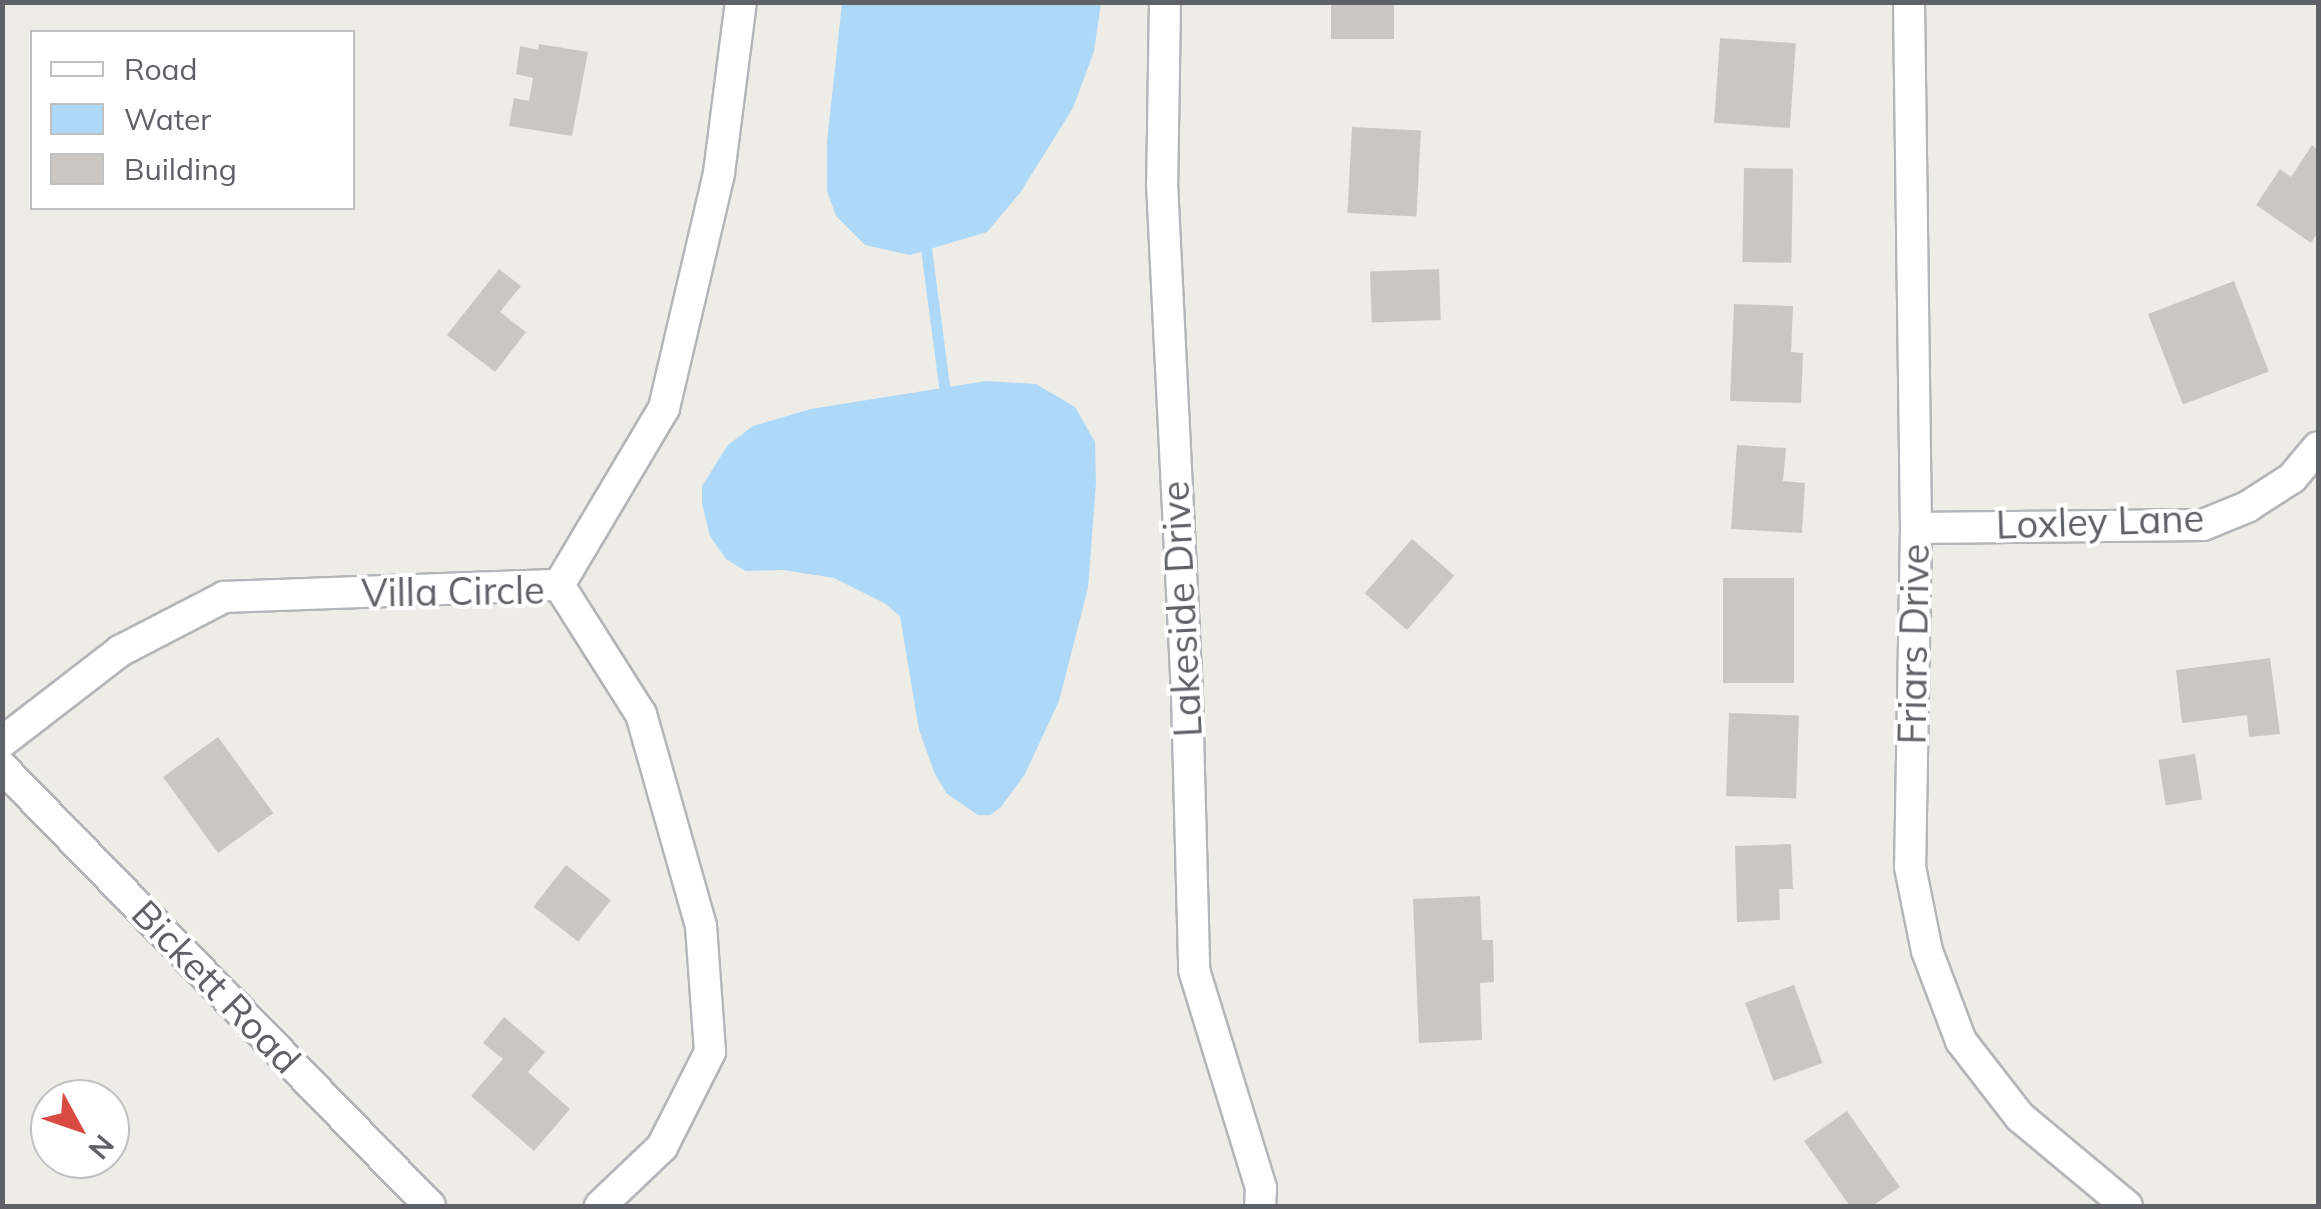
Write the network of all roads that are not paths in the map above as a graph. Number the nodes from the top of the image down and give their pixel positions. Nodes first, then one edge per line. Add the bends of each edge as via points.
1 (742, 2) edge
2 (1165, 2) edge
3 (1909, 2) edge
4 (2318, 447) edge
5 (1916, 528) junction
6 (558, 585) junction
7 (2, 742) edge
8 (2, 767) edge
9 (430, 1206) edge
10 (600, 1206) edge
11 (1260, 1206) edge
12 (2127, 1206) edge

1 - 6 street via 719,173 664,408
2 - 11 street, Lakeside Drive via 1162,182 1194,970 1261,1188
3 - 5 street, Friars Drive
4 - 5 street, Loxley Lane via 2292,478 2202,525
5 - 12 street, Friars Drive via 1910,867 1927,951 1961,1041 2020,1117
6 - 7 street, Villa Circle via 224,597 120,651
6 - 10 street, Villa Circle via 641,714 701,926 704,962 710,1052 662,1148
8 - 9 street, Bickett Road

